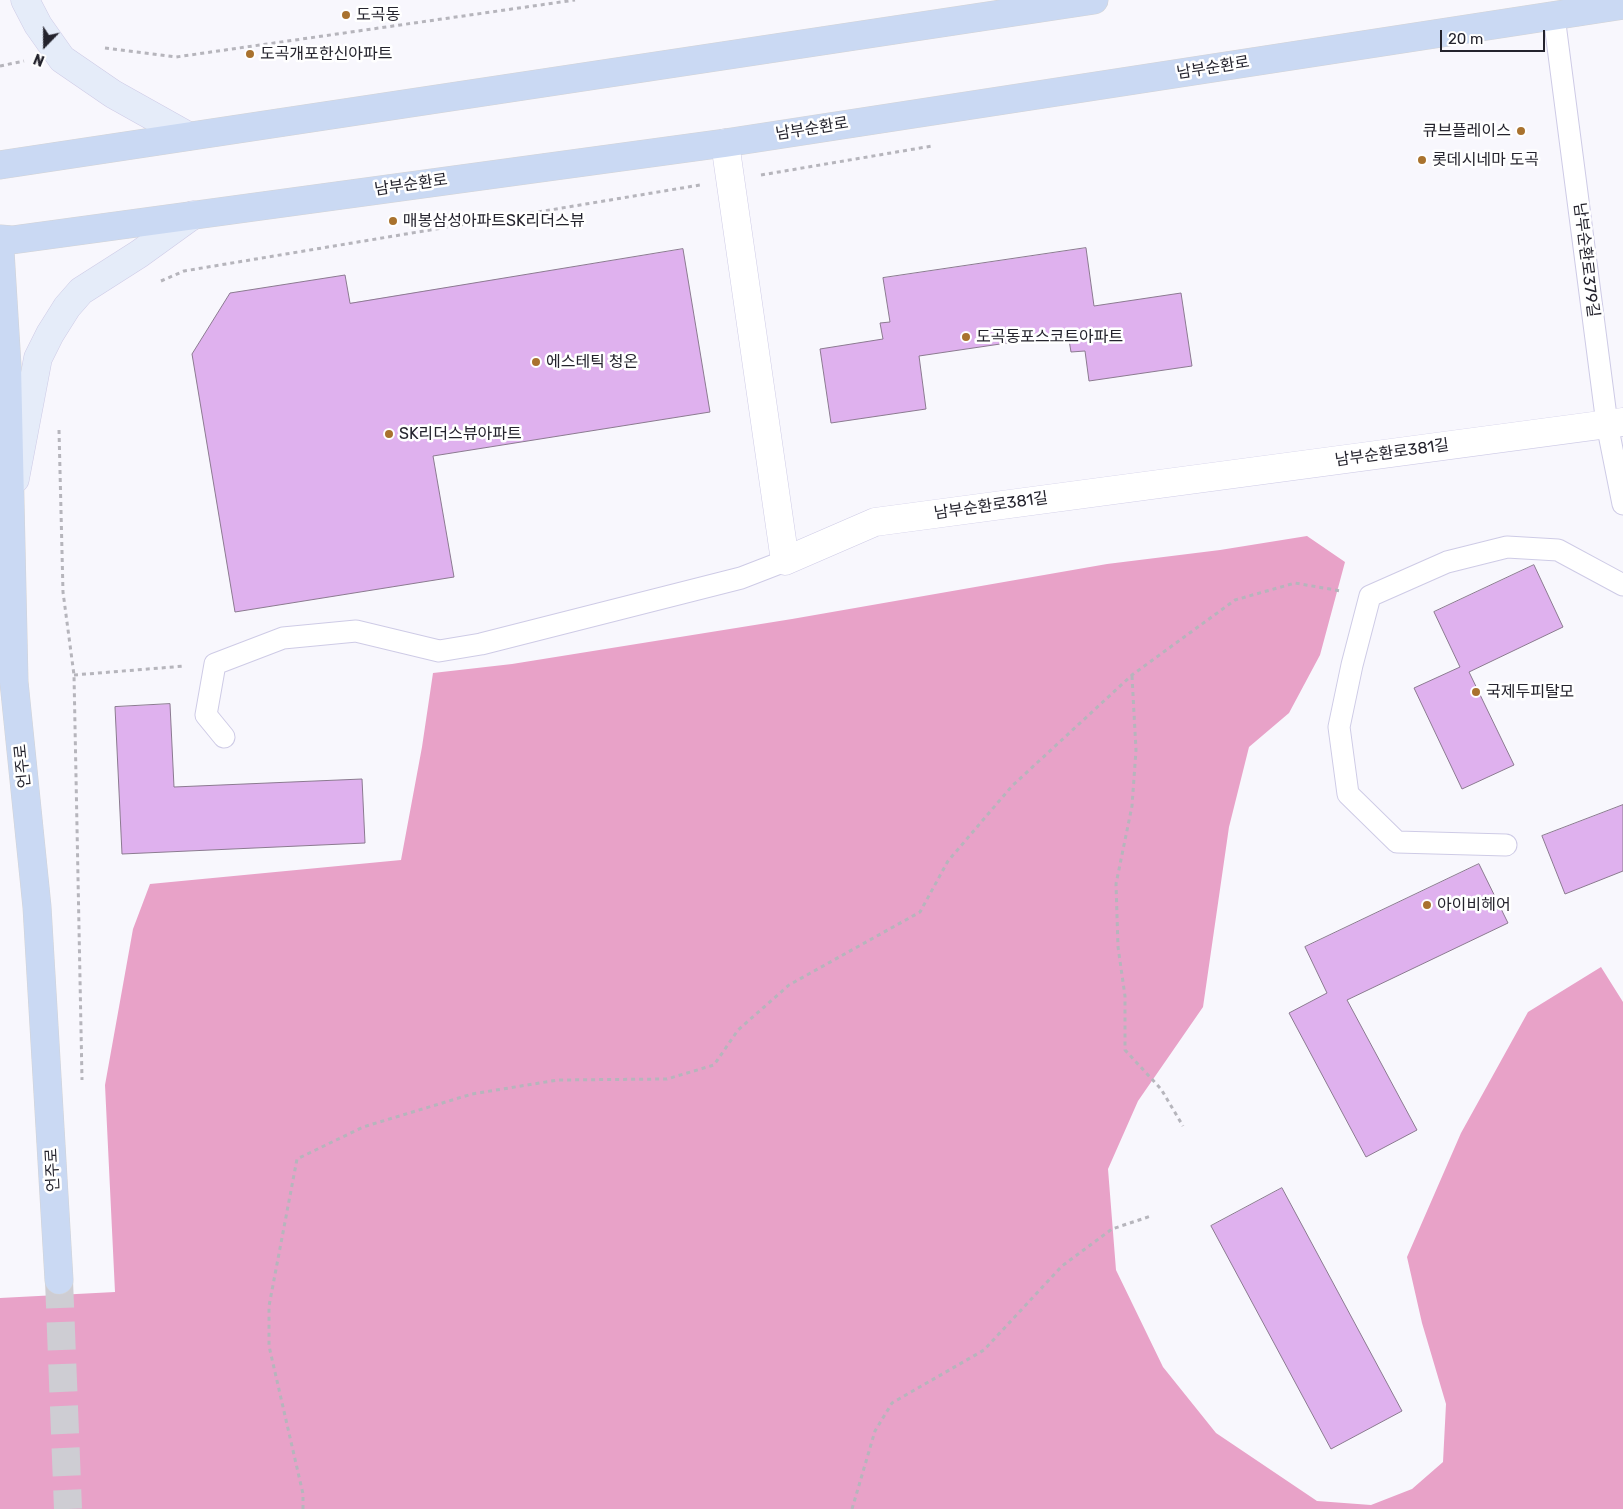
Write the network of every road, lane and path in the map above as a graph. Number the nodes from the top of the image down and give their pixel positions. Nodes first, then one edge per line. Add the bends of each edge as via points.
1 (25, 0) edge
2 (575, 0) edge
3 (1094, 0) edge
4 (1623, 5) edge
5 (1554, 16) junction
6 (51, 44) junction
7 (97, 44) dead end
8 (0, 66) edge
9 (188, 136) junction
10 (725, 142) junction
11 (937, 146) dead end
12 (0, 165) edge
13 (730, 180) junction
14 (193, 215) junction
15 (0, 239) edge
16 (0, 252) edge
17 (158, 282) dead end
18 (59, 423) dead end
19 (1615, 423) edge
20 (10, 502) junction
21 (1623, 504) edge
22 (785, 560) junction
23 (1623, 585) edge
24 (1370, 596) junction
25 (216, 664) junction
26 (74, 675) junction
27 (1132, 675) junction
28 (224, 737) dead end
29 (1506, 845) dead end
30 (82, 1085) dead end
31 (1183, 1126) dead end
32 (1151, 1216) dead end
33 (59, 1280) tunnel mouth
34 (303, 1509) edge
35 (852, 1509) edge

1 - 6 main road
2 - 7 path via 176,57 104,48
3 - 9 main road
4 - 5 main road, 남부순환로
5 - 10 main road, 남부순환로
5 - 19 lane, 남부순환로379길
6 - 8 path via 26,61
6 - 9 main road via 74,68
9 - 12 main road
10 - 13 street
10 - 14 main road, 남부순환로
11 - 13 path
13 - 17 path via 184,271
13 - 22 street
14 - 15 main road, 남부순환로
14 - 20 main road via 82,291 67,307 38,358
16 - 20 main road, 언주로
18 - 26 path via 63,592
19 - 21 lane, 남부순환로379길
19 - 22 street, 남부순환로381길 via 875,522
20 - 33 main road, 언주로 via 14,682 37,907
22 - 25 lane via 741,578 481,644 440,651 356,631 283,638
23 - 24 lane via 1558,550 1507,547 1446,562
24 - 27 path via 1295,582 1234,600
24 - 29 lane via 1339,727 1348,794 1397,842
25 - 26 path
25 - 28 lane via 206,715
26 - 30 path
27 - 31 path via 1136,750 1132,806 1116,884 1118,948 1125,996 1124,1050 1161,1088
27 - 34 path via 1012,786 948,861 920,912 789,985 738,1030 714,1064 667,1079 558,1080 472,1094 363,1126 297,1159 269,1306 269,1346 303,1494
32 - 35 path via 1112,1229 1062,1266 984,1350 892,1403 875,1430

